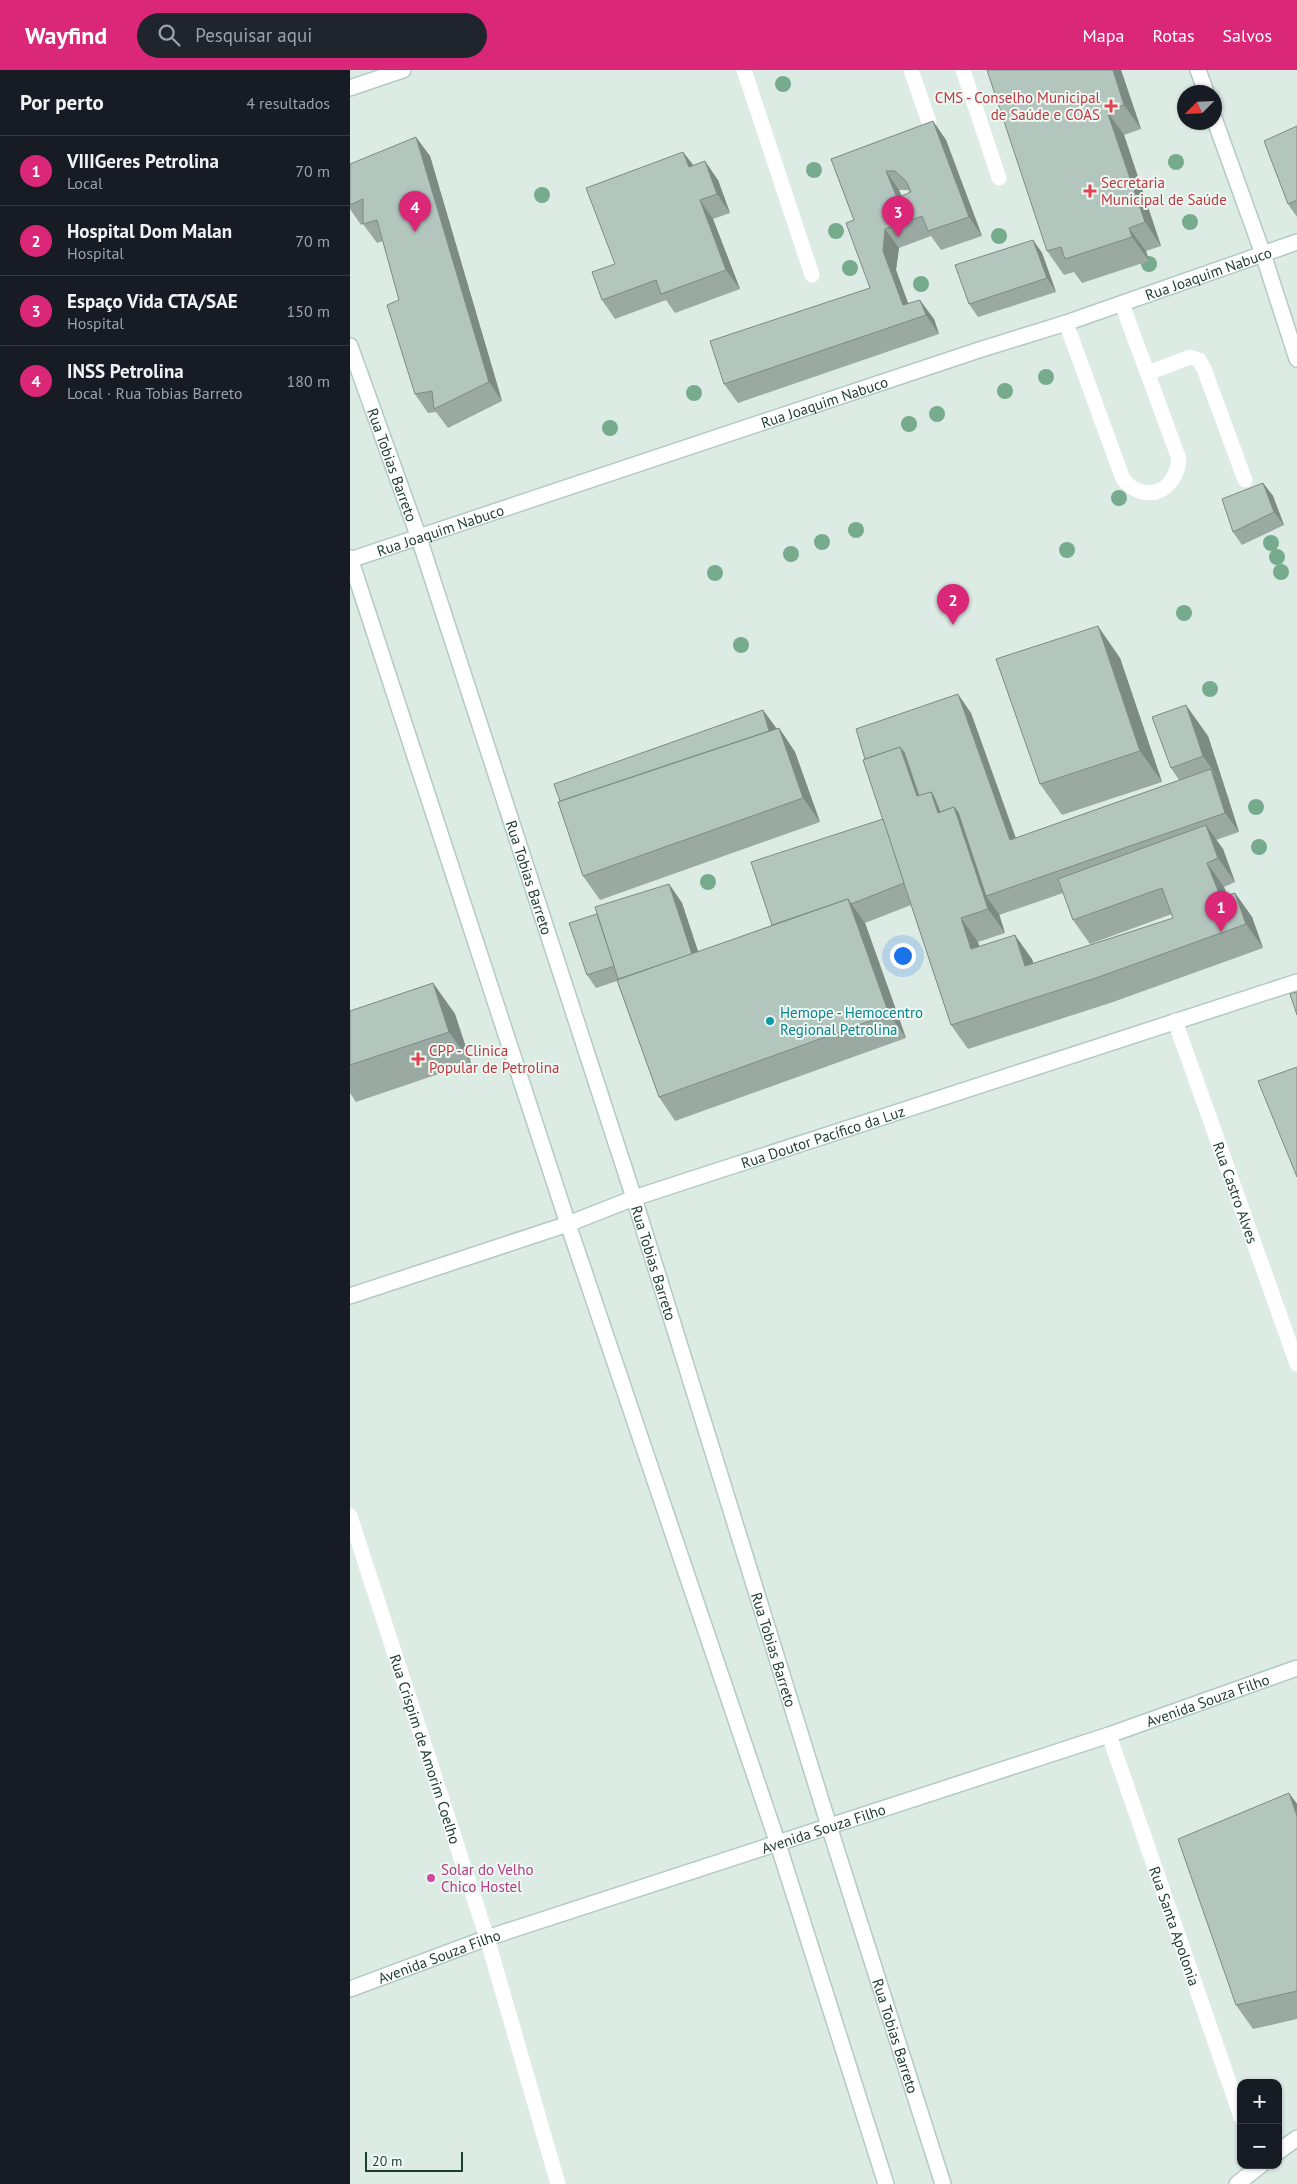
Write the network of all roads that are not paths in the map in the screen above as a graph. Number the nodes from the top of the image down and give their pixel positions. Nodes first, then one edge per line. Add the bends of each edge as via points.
1 (403, 70) edge
2 (744, 70) edge
3 (911, 70) edge
4 (963, 70) edge
5 (1198, 70) edge
6 (1203, 85) edge
7 (350, 88) edge
8 (929, 122) edge
9 (1218, 130) edge
10 (999, 178) dead end
11 (1297, 242) edge
12 (1263, 254) junction
13 (812, 275) dead end
14 (1122, 304) junction
15 (1066, 323) junction
16 (350, 346) edge
17 (1297, 359) edge
18 (1148, 373) junction
19 (1245, 480) dead end
20 (419, 538) junction
21 (350, 559) edge
22 (1297, 982) edge
23 (1175, 1021) junction
24 (634, 1198) junction
25 (568, 1224) junction
26 (350, 1296) edge
27 (1297, 1364) edge
28 (350, 1516) edge
29 (1297, 1668) edge
30 (1109, 1735) junction
31 (829, 1826) junction
32 (778, 1844) junction
33 (487, 1938) junction
34 (350, 1989) edge
35 (1237, 2105) edge
36 (1297, 2138) edge
37 (1282, 2149) edge
38 (1255, 2169) edge
39 (558, 2184) edge
40 (886, 2184) edge
41 (944, 2184) edge
42 (1237, 2184) edge

1 - 7 street
2 - 13 street
3 - 8 street
4 - 10 street
5 - 6 street
9 - 12 street
11 - 12 street, Rua Joaquim Nabuco
12 - 14 street, Rua Joaquim Nabuco
12 - 17 street
14 - 15 street, Rua Joaquim Nabuco
14 - 18 street
15 - 18 street via 1123,478 1138,491 1149,493 1168,486 1174,479 1179,460
15 - 20 street, Rua Joaquim Nabuco
16 - 20 street, Rua Tobias Barreto
18 - 19 street via 1190,357 1199,360
20 - 21 street, Rua Joaquim Nabuco
20 - 24 street, Rua Tobias Barreto
21 - 25 street
22 - 23 street, Rua Doutor Pacífico da Luz
23 - 24 street, Rua Doutor Pacífico da Luz
23 - 27 street, Rua Castro Alves
24 - 25 street, Rua Doutor Pacífico da Luz
24 - 31 street, Rua Tobias Barreto
25 - 26 street, Rua Doutor Pacífico da Luz
25 - 32 street
28 - 33 street, Rua Crispim de Amorim Coelho
29 - 30 street, Avenida Souza Filho
30 - 31 street, Avenida Souza Filho
30 - 35 street, Rua Santa Apolonia
31 - 32 street, Avenida Souza Filho
31 - 41 street, Rua Tobias Barreto
32 - 33 street, Avenida Souza Filho
32 - 40 street
33 - 34 street, Avenida Souza Filho
33 - 39 street, Rua Crispim de Amorim Coelho
36 - 37 street
38 - 42 street

